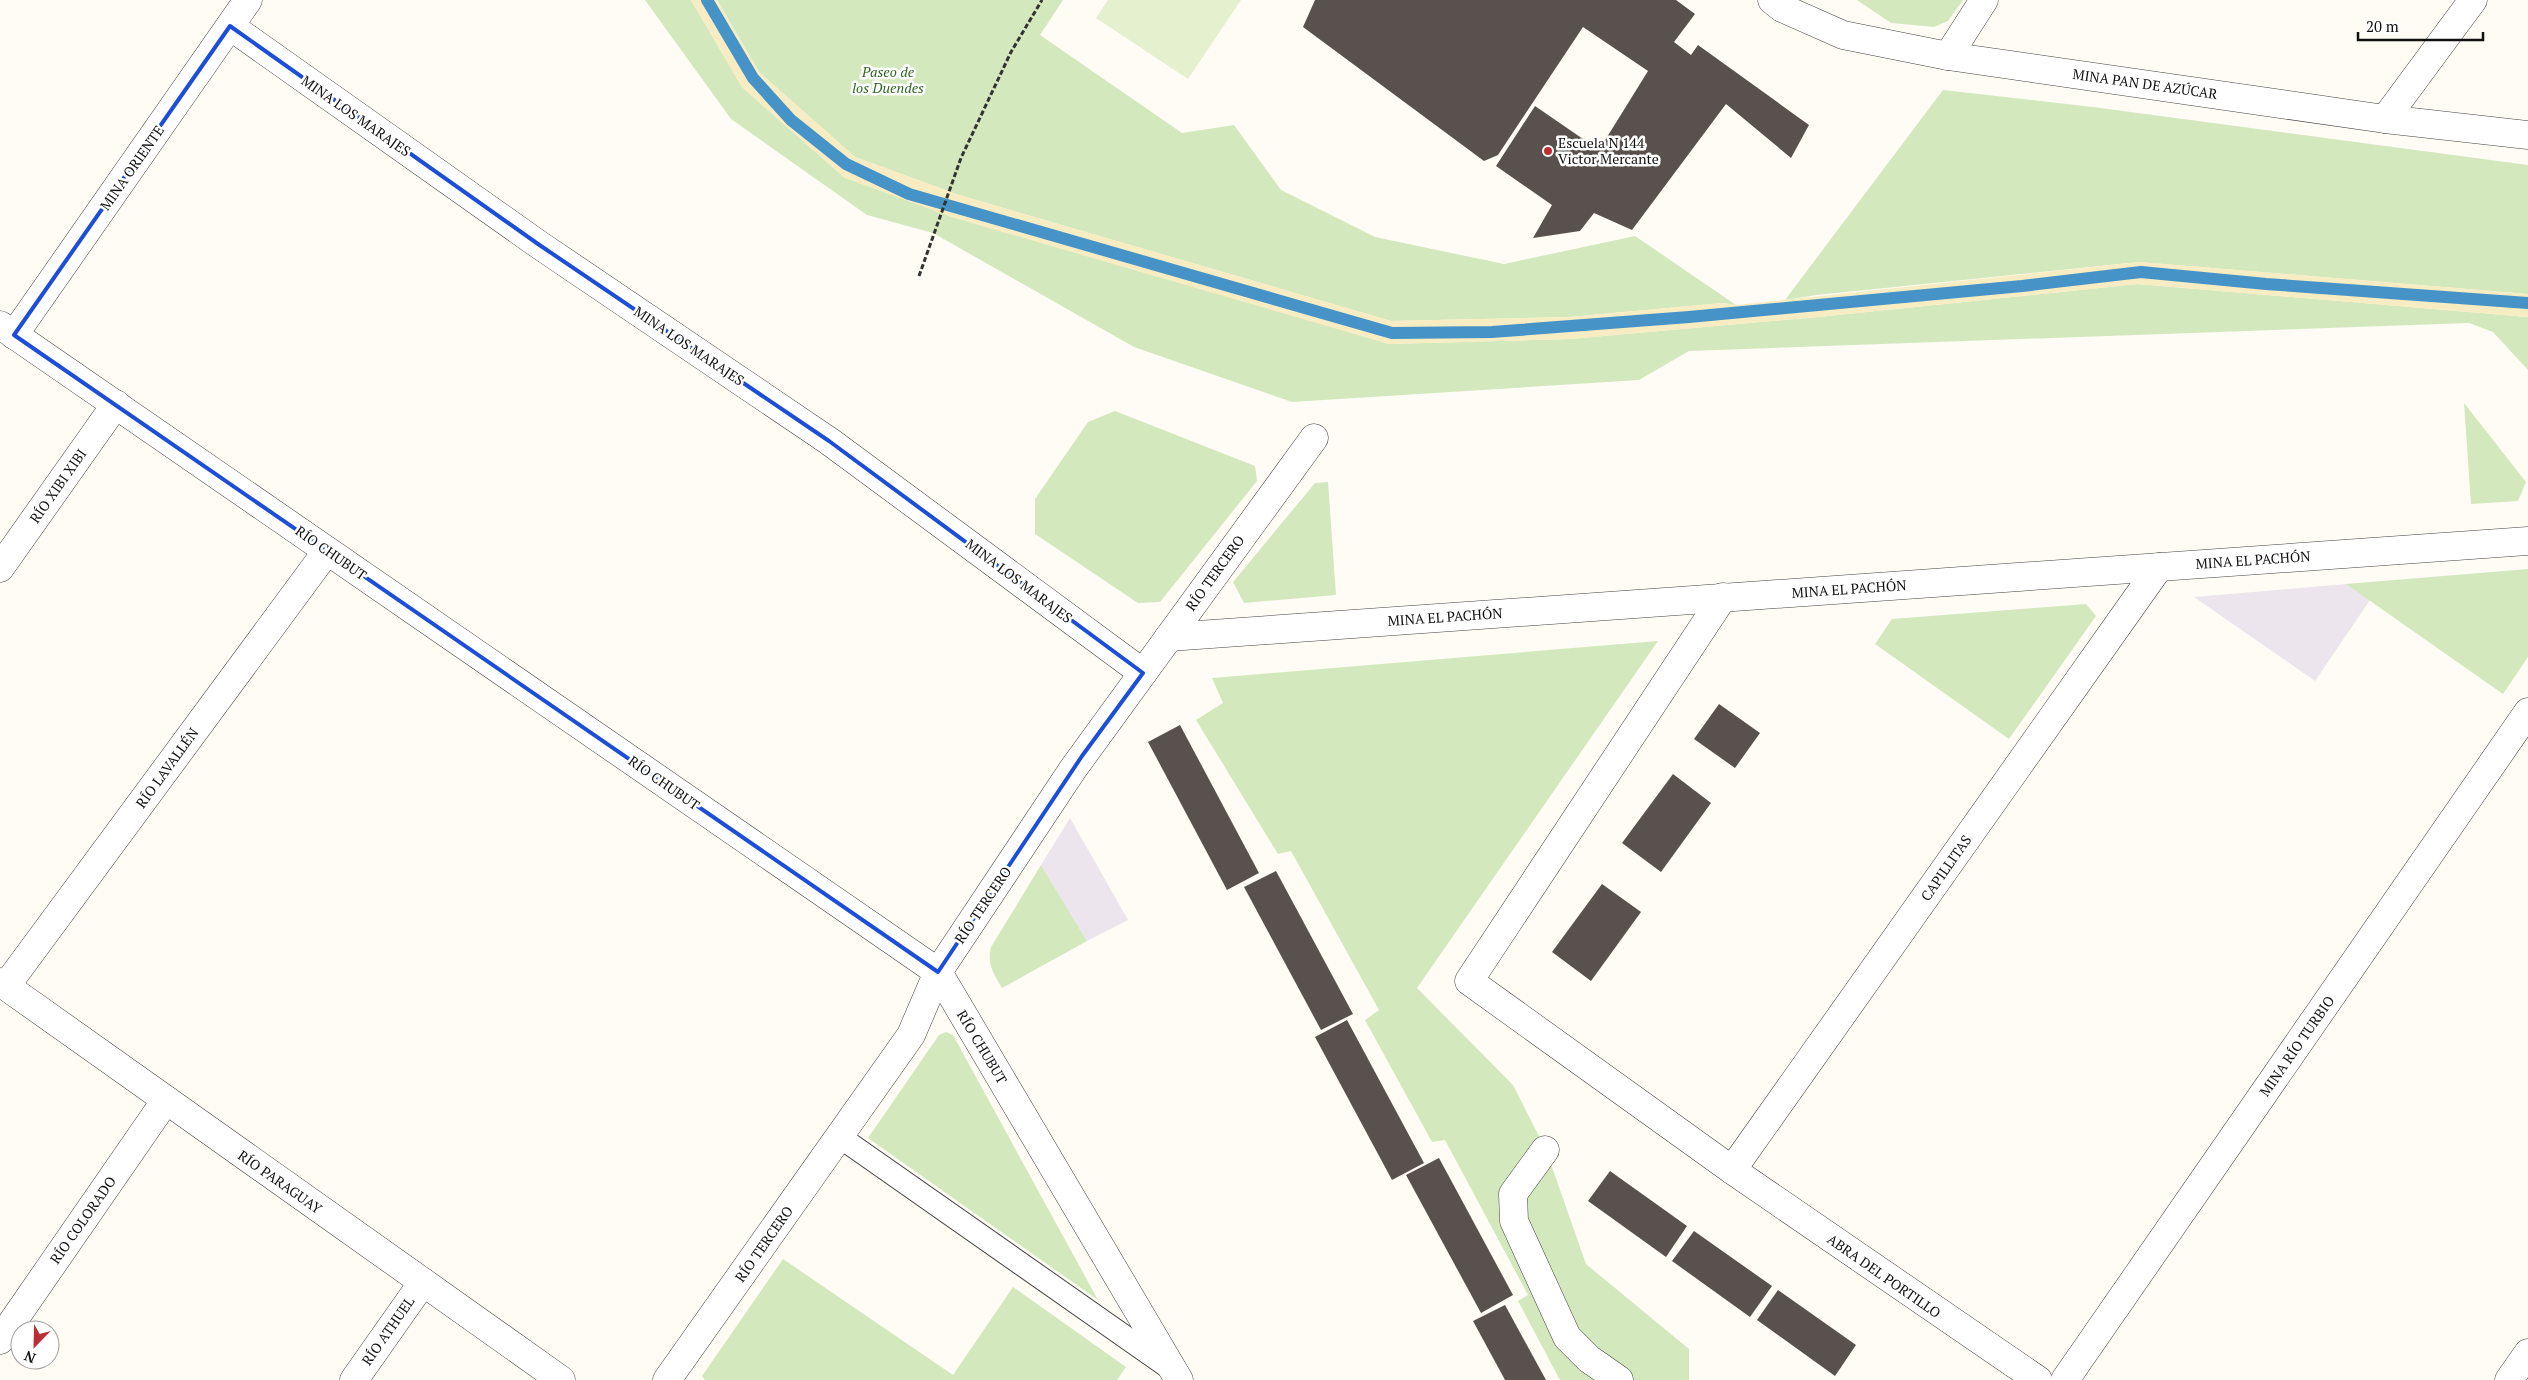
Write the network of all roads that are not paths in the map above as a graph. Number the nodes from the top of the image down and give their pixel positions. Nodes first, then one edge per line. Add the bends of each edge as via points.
1 (248, 0) edge
2 (1772, 0) edge
3 (1984, 0) edge
4 (2473, 0) edge
5 (230, 26) junction
6 (1948, 56) junction
7 (2385, 118) junction
8 (2528, 135) edge
9 (7, 330) edge
10 (116, 404) junction
11 (1314, 438) dead end
12 (2528, 541) edge
13 (327, 550) junction
14 (2159, 567) junction
15 (0, 568) edge
16 (1723, 597) junction
17 (1169, 637) junction
18 (1143, 673) junction
19 (2528, 712) edge
20 (938, 972) junction
21 (3, 984) edge
22 (166, 1100) junction
23 (840, 1137) junction
24 (1545, 1150) dead end
25 (1732, 1170) junction
26 (423, 1282) junction
27 (0, 1340) edge
28 (2528, 1353) edge
29 (1176, 1375) edge
30 (354, 1380) edge
31 (561, 1380) edge
32 (667, 1380) edge
33 (1619, 1380) edge
34 (2038, 1380) edge
35 (2065, 1380) edge
36 (2509, 1380) edge

1 - 5 street, MINA ORIENTE
2 - 6 street, MINA PAN DE AZÚCAR via 1782,8 1843,34
3 - 6 street
4 - 7 street
5 - 9 street, MINA ORIENTE
5 - 18 street, MINA LOS MARAJES via 538,244 829,441
6 - 7 street, MINA PAN DE AZÚCAR
7 - 8 street, MINA PAN DE AZÚCAR
9 - 10 street, RÍO CHUBUT
10 - 13 street, RÍO CHUBUT
10 - 15 street, RÍO XIBI XIBI
11 - 17 street, RÍO TERCERO
12 - 14 street, MINA EL PACHÓN
13 - 20 street, RÍO CHUBUT
13 - 21 street, RÍO LAVALLÉN
14 - 16 street, MINA EL PACHÓN
14 - 25 street, CAPILLITAS
16 - 17 street, MINA EL PACHÓN
16 - 25 street, ABRA DEL PORTILLO via 1469,981
17 - 18 street, RÍO TERCERO
18 - 20 street, RÍO TERCERO via 1073,769
19 - 35 street, MINA RÍO TURBIO
20 - 23 street, RÍO TERCERO via 911,1035
20 - 29 street, RÍO CHUBUT
21 - 22 street, RÍO PARAGUAY
22 - 26 street, RÍO PARAGUAY
22 - 27 street, RÍO COLORADO
23 - 29 lane
23 - 32 street, RÍO TERCERO
24 - 33 street via 1513,1194 1514,1221 1567,1337
25 - 34 street, ABRA DEL PORTILLO
26 - 30 street, RÍO ATHUEL
26 - 31 street, RÍO PARAGUAY
28 - 36 street

